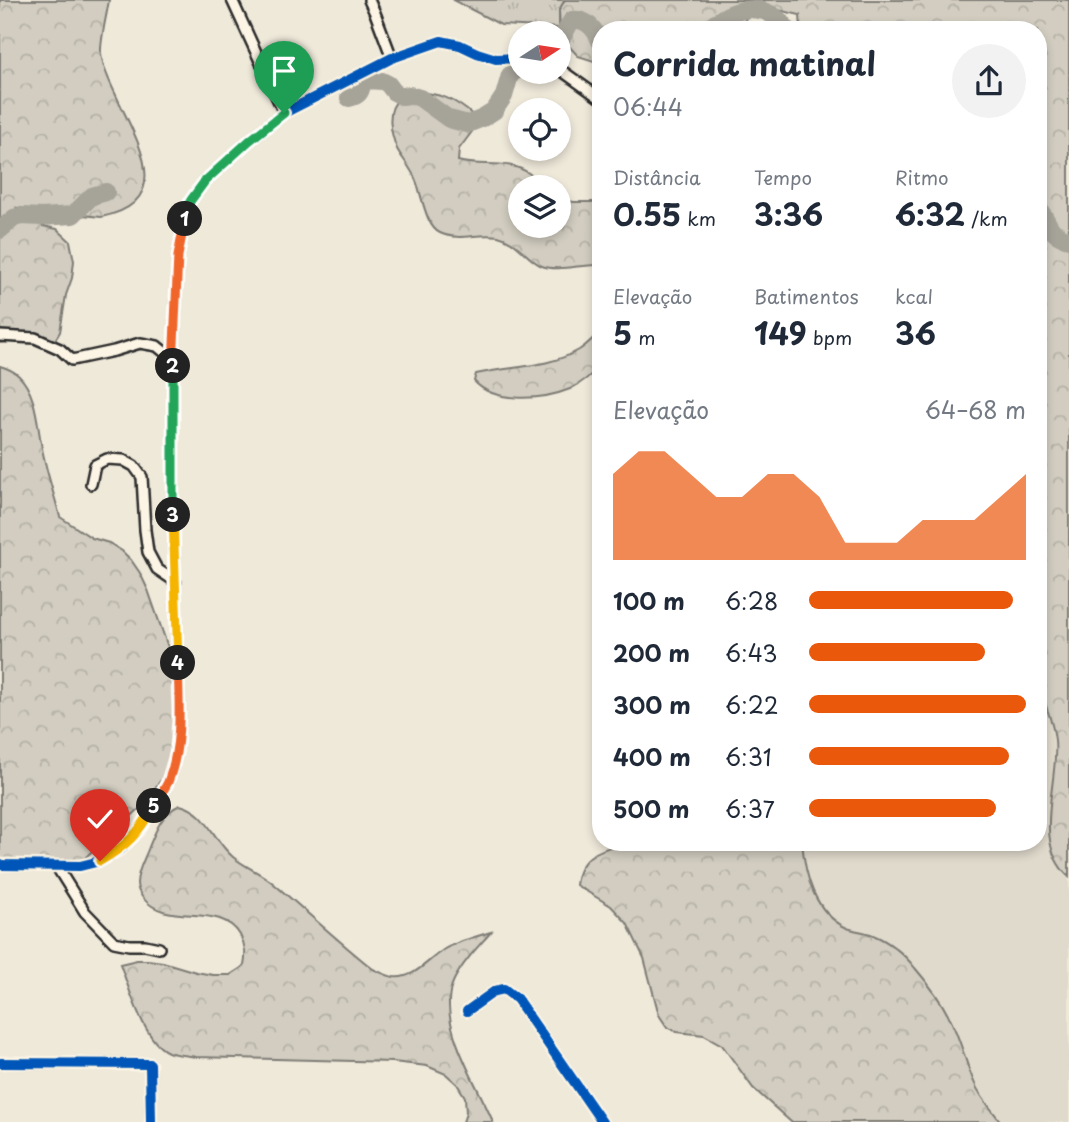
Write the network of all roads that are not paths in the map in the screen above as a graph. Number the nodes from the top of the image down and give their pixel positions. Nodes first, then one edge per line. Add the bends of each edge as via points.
1 (232, 0) edge
2 (369, 0) edge
3 (392, 58) junction
4 (508, 58) edge
5 (571, 77) edge
6 (592, 92) edge
7 (284, 113) junction
8 (0, 337) edge
9 (173, 359) junction
10 (90, 484) dead end
11 (176, 582) junction
12 (0, 865) edge
13 (57, 867) junction
14 (159, 948) dead end
15 (467, 1011) dead end
16 (0, 1063) edge
17 (151, 1122) edge
18 (602, 1122) edge

1 - 7 street
2 - 3 street
3 - 4 street via 440,41
3 - 7 street
5 - 6 street
7 - 9 street via 205,181 187,207 178,256
8 - 9 street via 35,338 72,360 140,343 157,346
9 - 11 street
10 - 11 street via 95,465 107,459 123,460 134,467 142,477 148,552 157,569
11 - 13 street via 179,716 177,751 167,783 141,829 121,849 100,861
12 - 13 street
13 - 14 street via 85,912 114,942
15 - 18 street via 495,990 505,989 517,999
16 - 17 street via 150,1064

